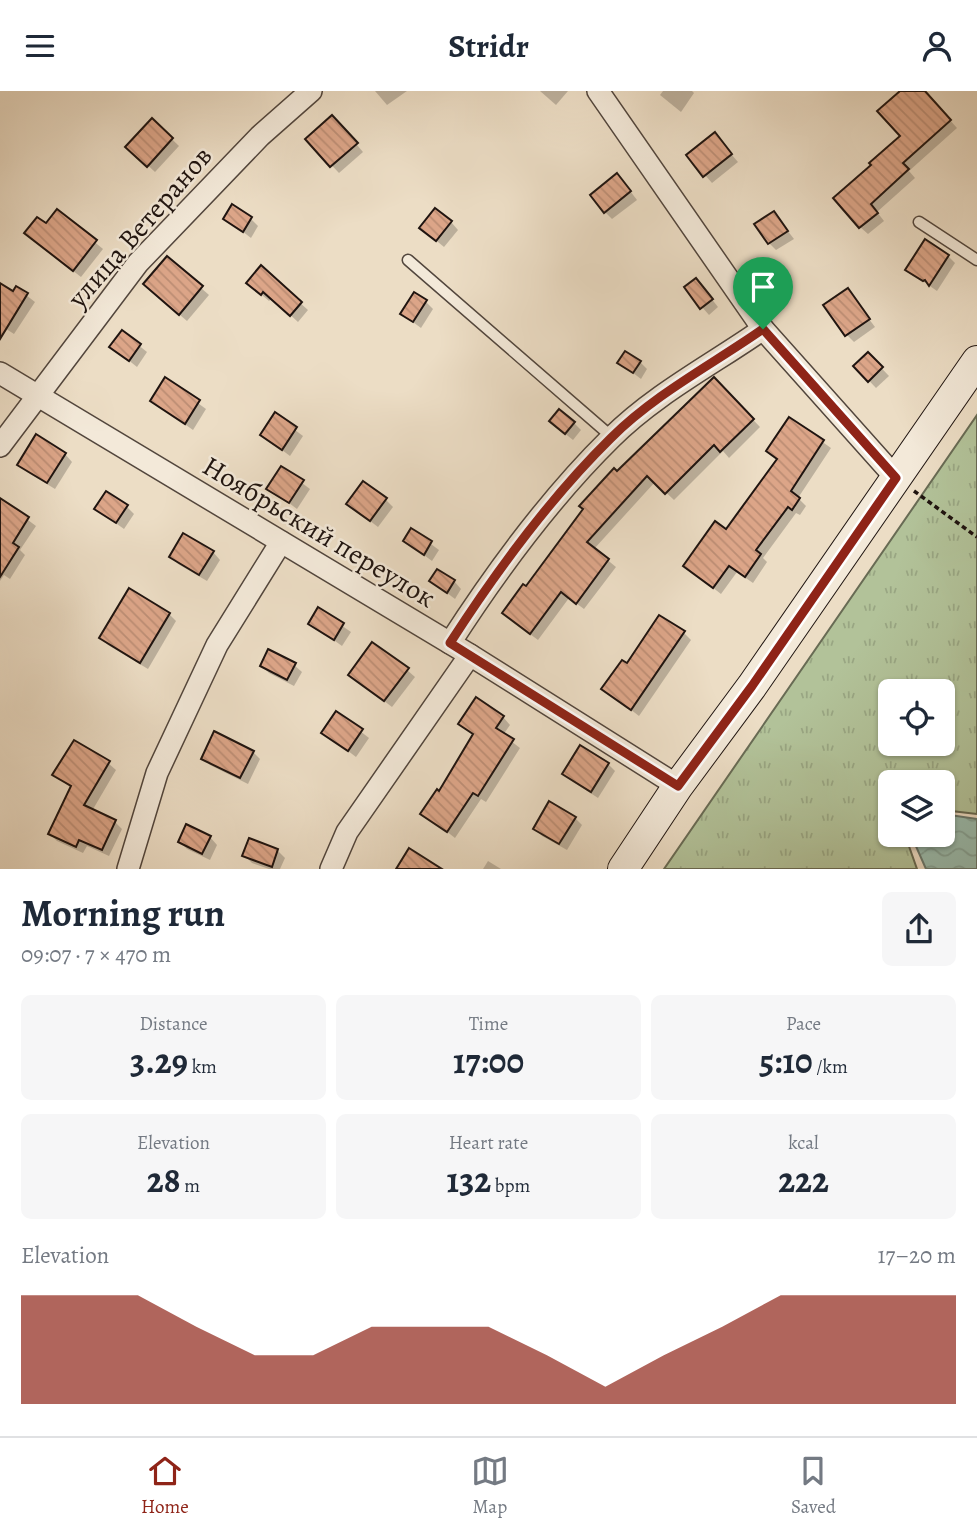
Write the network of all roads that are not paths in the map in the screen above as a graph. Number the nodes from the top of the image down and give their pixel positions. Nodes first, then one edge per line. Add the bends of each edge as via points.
1 (311, 91) edge
2 (598, 91) edge
3 (919, 222) dead end
4 (408, 260) dead end
5 (977, 260) edge
6 (763, 329) junction
7 (977, 361) edge
8 (0, 373) edge
9 (36, 395) junction
10 (612, 437) junction
11 (0, 446) edge
12 (896, 478) junction
13 (281, 542) junction
14 (450, 643) junction
15 (470, 655) junction
16 (678, 786) junction
17 (128, 869) edge
18 (331, 869) edge
19 (623, 869) edge

1 - 9 street, улица Ветеранов via 260,136 138,263
2 - 6 street
3 - 5 lane
4 - 10 lane
6 - 10 street via 667,393
6 - 12 street
7 - 12 street
8 - 9 street, Ноябрьский переулок
9 - 11 street, улица Ветеранов
9 - 13 street, Ноябрьский переулок
10 - 14 street via 494,575
12 - 16 street
13 - 14 street, Ноябрьский переулок
13 - 17 street via 218,645 162,762
14 - 15 street, Ноябрьский переулок
15 - 16 street, Ноябрьский переулок
15 - 18 street via 347,832
16 - 19 street

